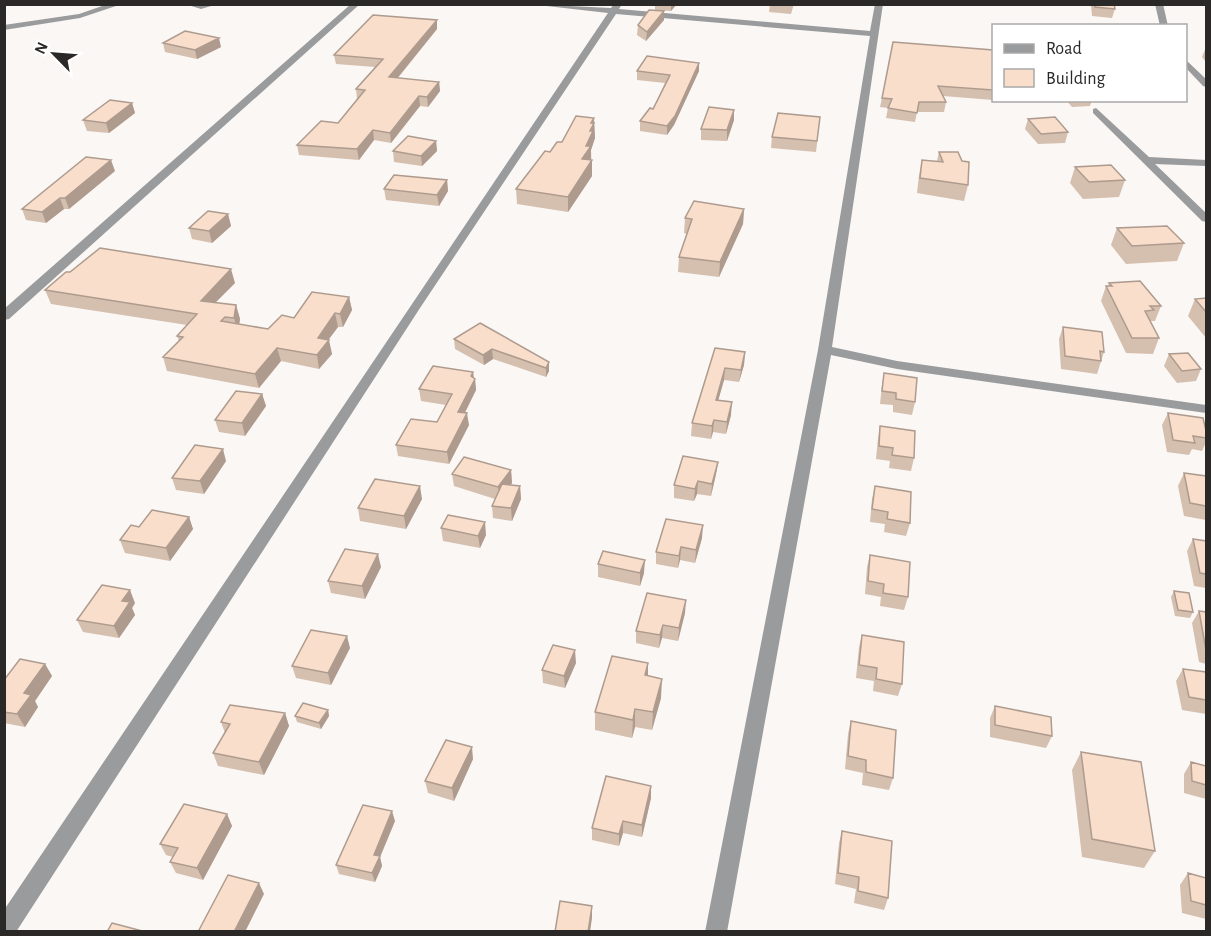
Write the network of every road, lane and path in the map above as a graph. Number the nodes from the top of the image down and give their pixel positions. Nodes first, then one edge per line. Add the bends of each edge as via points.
1 (118, 4) edge
2 (189, 4) edge
3 (214, 4) edge
4 (356, 4) edge
5 (533, 4) edge
6 (879, 4) edge
7 (1159, 4) edge
8 (616, 8) edge
9 (1164, 24) edge
10 (4, 28) edge
11 (873, 34) junction
12 (1187, 65) edge
13 (1206, 84) edge
14 (1096, 111) dead end
15 (1148, 160) junction
16 (1206, 163) edge
17 (1206, 219) edge
18 (4, 316) edge
19 (825, 350) junction
20 (1206, 409) edge
21 (4, 930) edge
22 (716, 932) edge

1 - 10 street via 80,16
2 - 3 street
4 - 18 street
5 - 8 street
6 - 11 street
7 - 9 street
8 - 11 street
8 - 21 street
11 - 19 street
12 - 13 street
14 - 15 street
15 - 16 street
15 - 17 street
19 - 20 street
19 - 22 street

